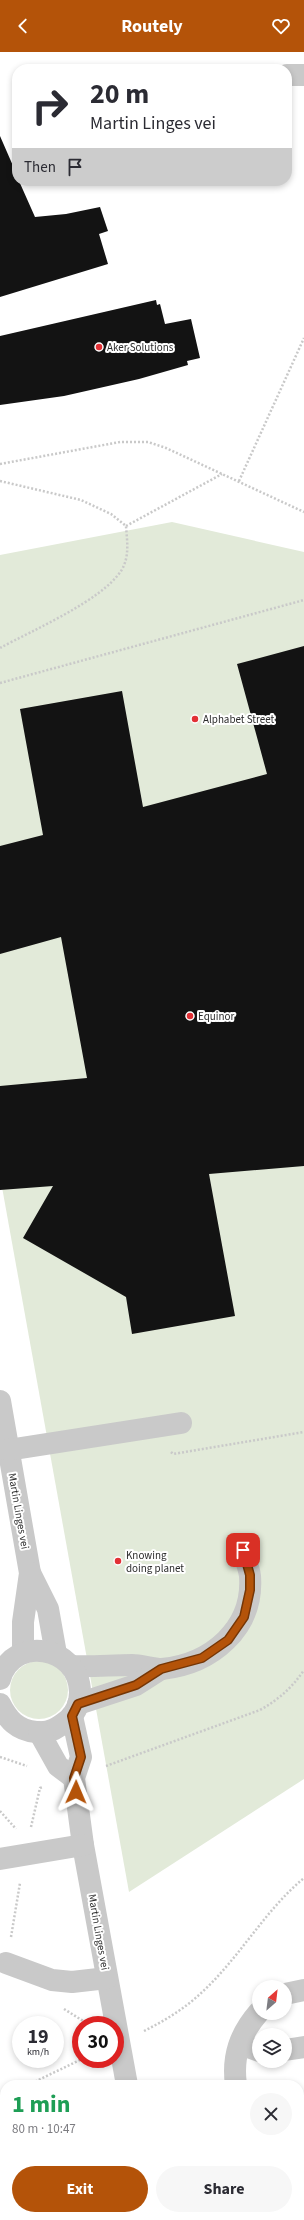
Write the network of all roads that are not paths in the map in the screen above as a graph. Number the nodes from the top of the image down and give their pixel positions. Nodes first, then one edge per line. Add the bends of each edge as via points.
1 (304, 75) edge
2 (292, 76) edge
3 (0, 1401) edge
4 (181, 1423) dead end
5 (8, 1450) junction
6 (243, 1550) dead end
7 (30, 1573) junction
8 (23, 1653) junction
9 (63, 1660) junction
10 (161, 1669) junction
11 (0, 1677) edge
12 (0, 1704) edge
13 (75, 1710) junction
14 (7, 1724) edge
15 (39, 1732) junction
16 (74, 1778) junction
17 (83, 1845) junction
18 (0, 1860) edge
19 (6, 1963) dead end
20 (107, 1978) junction
21 (304, 1990) edge
22 (292, 1993) edge
23 (257, 2020) edge
24 (304, 2047) edge
25 (249, 2048) edge
26 (292, 2049) edge
27 (126, 2080) edge
28 (236, 2080) edge

1 - 2 street
3 - 5 street, Martin Linges vei
4 - 5 street
5 - 7 street, Martin Linges vei
6 - 10 street via 250,1575 250,1590 244,1617 237,1629 216,1650 202,1658
7 - 8 street, Martin Linges vei via 23,1622
7 - 9 street, Martin Linges vei via 48,1609
8 - 9 street via 41,1650
8 - 11 street via 8,1664
9 - 10 street via 101,1667 132,1665
9 - 13 street, Martin Linges vei via 79,1682
10 - 13 street via 136,1685
12 - 14 street via 7,1717
13 - 15 street via 58,1728
13 - 16 street, Martin Linges vei via 81,1757
14 - 15 street
15 - 16 street via 58,1766
16 - 17 street, Martin Linges vei
17 - 18 street
17 - 20 street, Martin Linges vei
19 - 20 street via 52,1980 72,1982
20 - 27 street, Martin Linges vei
21 - 22 street
23 - 25 street
24 - 26 street
25 - 28 street via 234,2062

